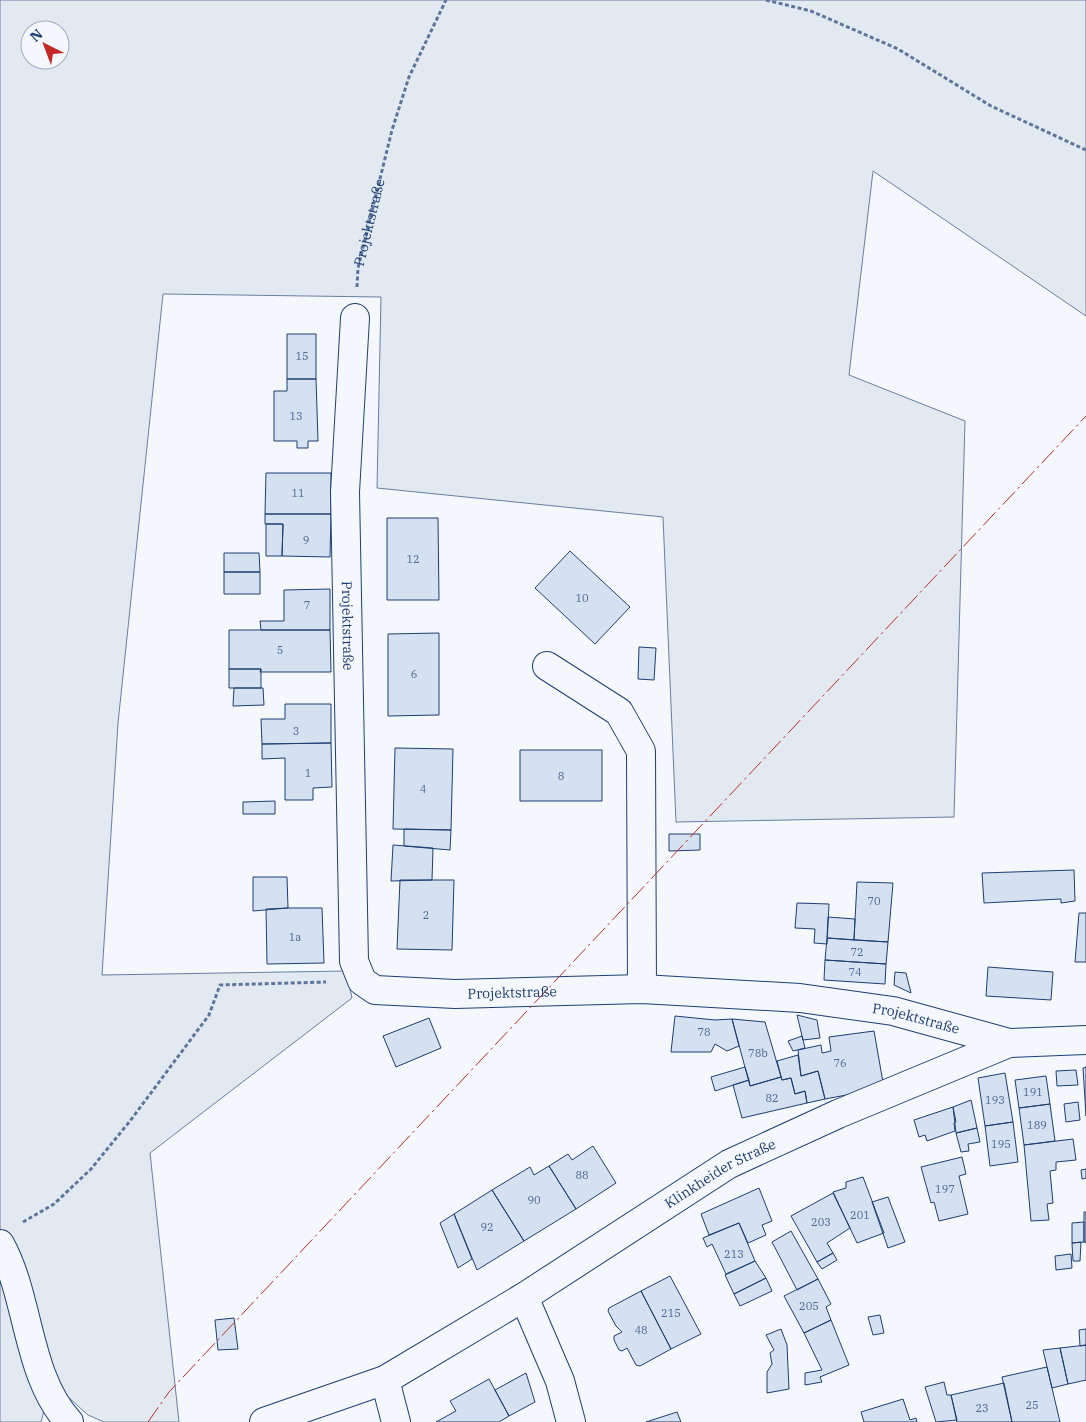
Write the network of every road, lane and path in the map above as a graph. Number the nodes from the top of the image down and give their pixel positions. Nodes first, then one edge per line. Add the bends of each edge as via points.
1 (446, 0) edge
2 (766, 0) edge
3 (1086, 150) edge
4 (355, 318) joint
5 (547, 666) dead end
6 (362, 981) junction
7 (642, 989) junction
8 (1086, 1040) edge
9 (1009, 1043) junction
10 (21, 1222) dead end
11 (0, 1244) edge
12 (524, 1297) junction
13 (385, 1380) junction
14 (69, 1422) edge
15 (264, 1422) edge
16 (396, 1422) edge
17 (571, 1422) edge

1 - 4 path, Projektstraße via 409,77 392,130 358,268
2 - 3 path via 811,11 898,49 991,106
4 - 6 street, Projektstraße via 346,492 354,961
5 - 7 street via 619,712 641,750
6 - 7 street, Projektstraße via 375,990 455,994
6 - 10 path via 220,985 209,1015 91,1169 54,1204
7 - 9 street, Projektstraße via 800,998 893,1011
8 - 9 street, Klinkheider Straße
9 - 12 street, Klinkheider Straße via 838,1114 729,1164
11 - 14 street via 48,1390
12 - 13 street, Klinkheider Straße
12 - 17 street via 560,1382
13 - 15 street, Klinkheider Straße
13 - 16 street

